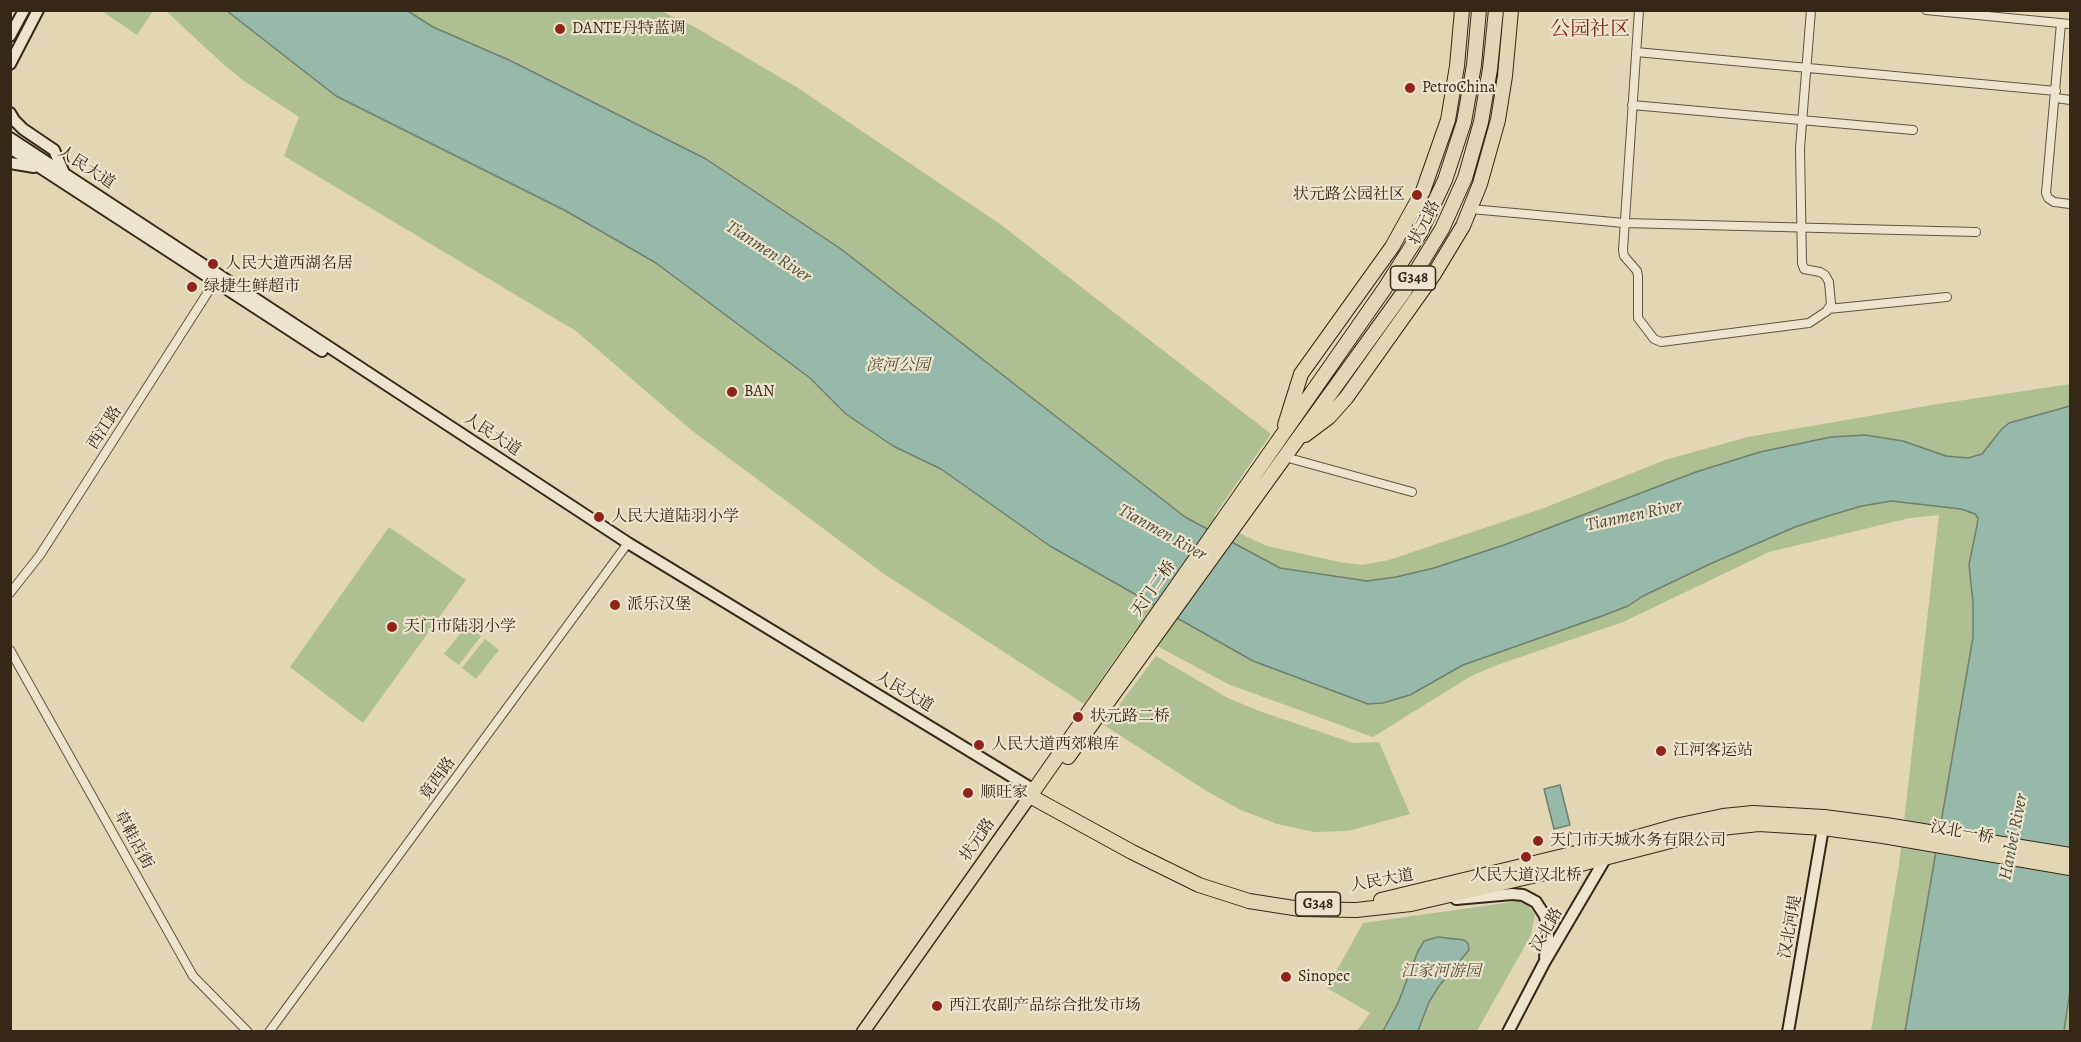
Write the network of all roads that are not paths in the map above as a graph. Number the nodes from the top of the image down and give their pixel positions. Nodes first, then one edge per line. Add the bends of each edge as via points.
1 (24, 10) edge
2 (38, 10) edge
3 (1462, 10) edge
4 (1479, 10) edge
5 (1496, 10) edge
6 (1511, 10) edge
7 (1639, 10) edge
8 (1811, 10) edge
9 (1926, 10) edge
10 (2061, 23) junction
11 (2070, 24) edge
12 (10, 36) edge
13 (1476, 43) junction
14 (1636, 52) junction
15 (1458, 54) junction
16 (10, 64) edge
17 (1807, 68) junction
18 (2056, 94) junction
19 (2070, 100) edge
20 (1632, 105) junction
21 (1484, 110) junction
22 (10, 113) edge
23 (1803, 120) junction
24 (1447, 123) junction
25 (1462, 129) junction
26 (1913, 130) dead end
27 (10, 138) edge
28 (1494, 139) junction
29 (10, 148) edge
30 (10, 163) edge
31 (44, 170) junction
32 (64, 173) junction
33 (2070, 204) edge
34 (1471, 209) junction
35 (1624, 223) junction
36 (1801, 228) junction
37 (1976, 232) dead end
38 (217, 278) junction
39 (1947, 297) dead end
40 (1828, 309) junction
41 (1282, 435) junction
42 (1294, 444) junction
43 (1285, 457) junction
44 (1412, 492) dead end
45 (1242, 504) junction
46 (626, 546) junction
47 (10, 593) edge
48 (1145, 641) joint
49 (10, 650) edge
50 (1035, 795) junction
51 (1823, 828) junction
52 (1884, 830) junction
53 (1613, 844) junction
54 (2070, 855) edge
55 (1606, 857) junction
56 (2070, 868) edge
57 (1411, 904) junction
58 (1544, 963) junction
59 (248, 1032) edge
60 (268, 1032) edge
61 (863, 1032) edge
62 (874, 1032) edge
63 (1508, 1032) edge
64 (1788, 1032) edge

1 - 12 main road
2 - 16 main road
3 - 15 highway
4 - 13 highway, 状元路 / G348
5 - 21 highway, 状元路 / G348
6 - 28 highway
7 - 14 street
8 - 17 street
9 - 10 street
10 - 11 street
10 - 18 street
13 - 15 highway
13 - 25 highway, 状元路 / G348
14 - 17 street
14 - 20 street
15 - 24 highway
17 - 18 street
17 - 23 street
18 - 19 street
18 - 33 street via 2046,193 2054,202
20 - 23 street
20 - 35 street
21 - 28 highway
21 - 42 highway, 状元路 / G348 via 1465,178 1442,229 1403,293
22 - 32 main road via 23,129 54,150
23 - 26 street
23 - 36 street
24 - 25 highway
24 - 41 highway via 1423,191 1403,230 1301,374
25 - 41 highway, 状元路 / G348 via 1445,180 1420,233
27 - 32 main road, 人民大道
28 - 34 highway
29 - 31 main road, 人民大道
30 - 31 main road
31 - 38 main road, 人民大道
32 - 38 main road, 人民大道
34 - 35 street
34 - 42 highway via 1434,274 1338,409
35 - 36 street
35 - 40 street via 1624,256 1638,276 1638,318 1661,342 1809,323
36 - 37 street
36 - 40 street via 1804,269 1826,275 1831,293
38 - 46 main road, 人民大道
38 - 47 street, 西江路 via 40,555
39 - 40 street
41 - 45 highway, 状元路 / G348
42 - 43 highway, 状元路 / G348
43 - 44 street
43 - 45 highway, 状元路 / G348
45 - 48 highway, 天门二桥 / G348
46 - 50 main road, 人民大道
46 - 60 street, 竟西路
48 - 50 highway, 状元路 / G348
49 - 59 street, 草鞋店街 via 193,976
50 - 53 highway, 人民大道 / G348 via 1200,880 1246,896 1300,904 1389,898
50 - 57 highway, 人民大道 / G348 via 1169,872 1242,899 1328,911
50 - 61 main road, 状元路
50 - 62 main road, 状元路
51 - 52 highway, 人民大道 / G348
51 - 55 highway, 人民大道 / G348 via 1739,825
51 - 64 main road, 汉北河堤
52 - 53 highway, 人民大道 / G348 via 1824,817 1753,813 1723,816
52 - 54 highway, 汉北一桥 / G348
52 - 56 highway, 汉北一桥 / G348
53 - 55 main road, 汉北路
55 - 57 highway, 人民大道 / G348
55 - 58 main road, 汉北路
57 - 58 main road via 1500,895 1530,898 1545,916 1548,937
58 - 63 main road, 汉北路

